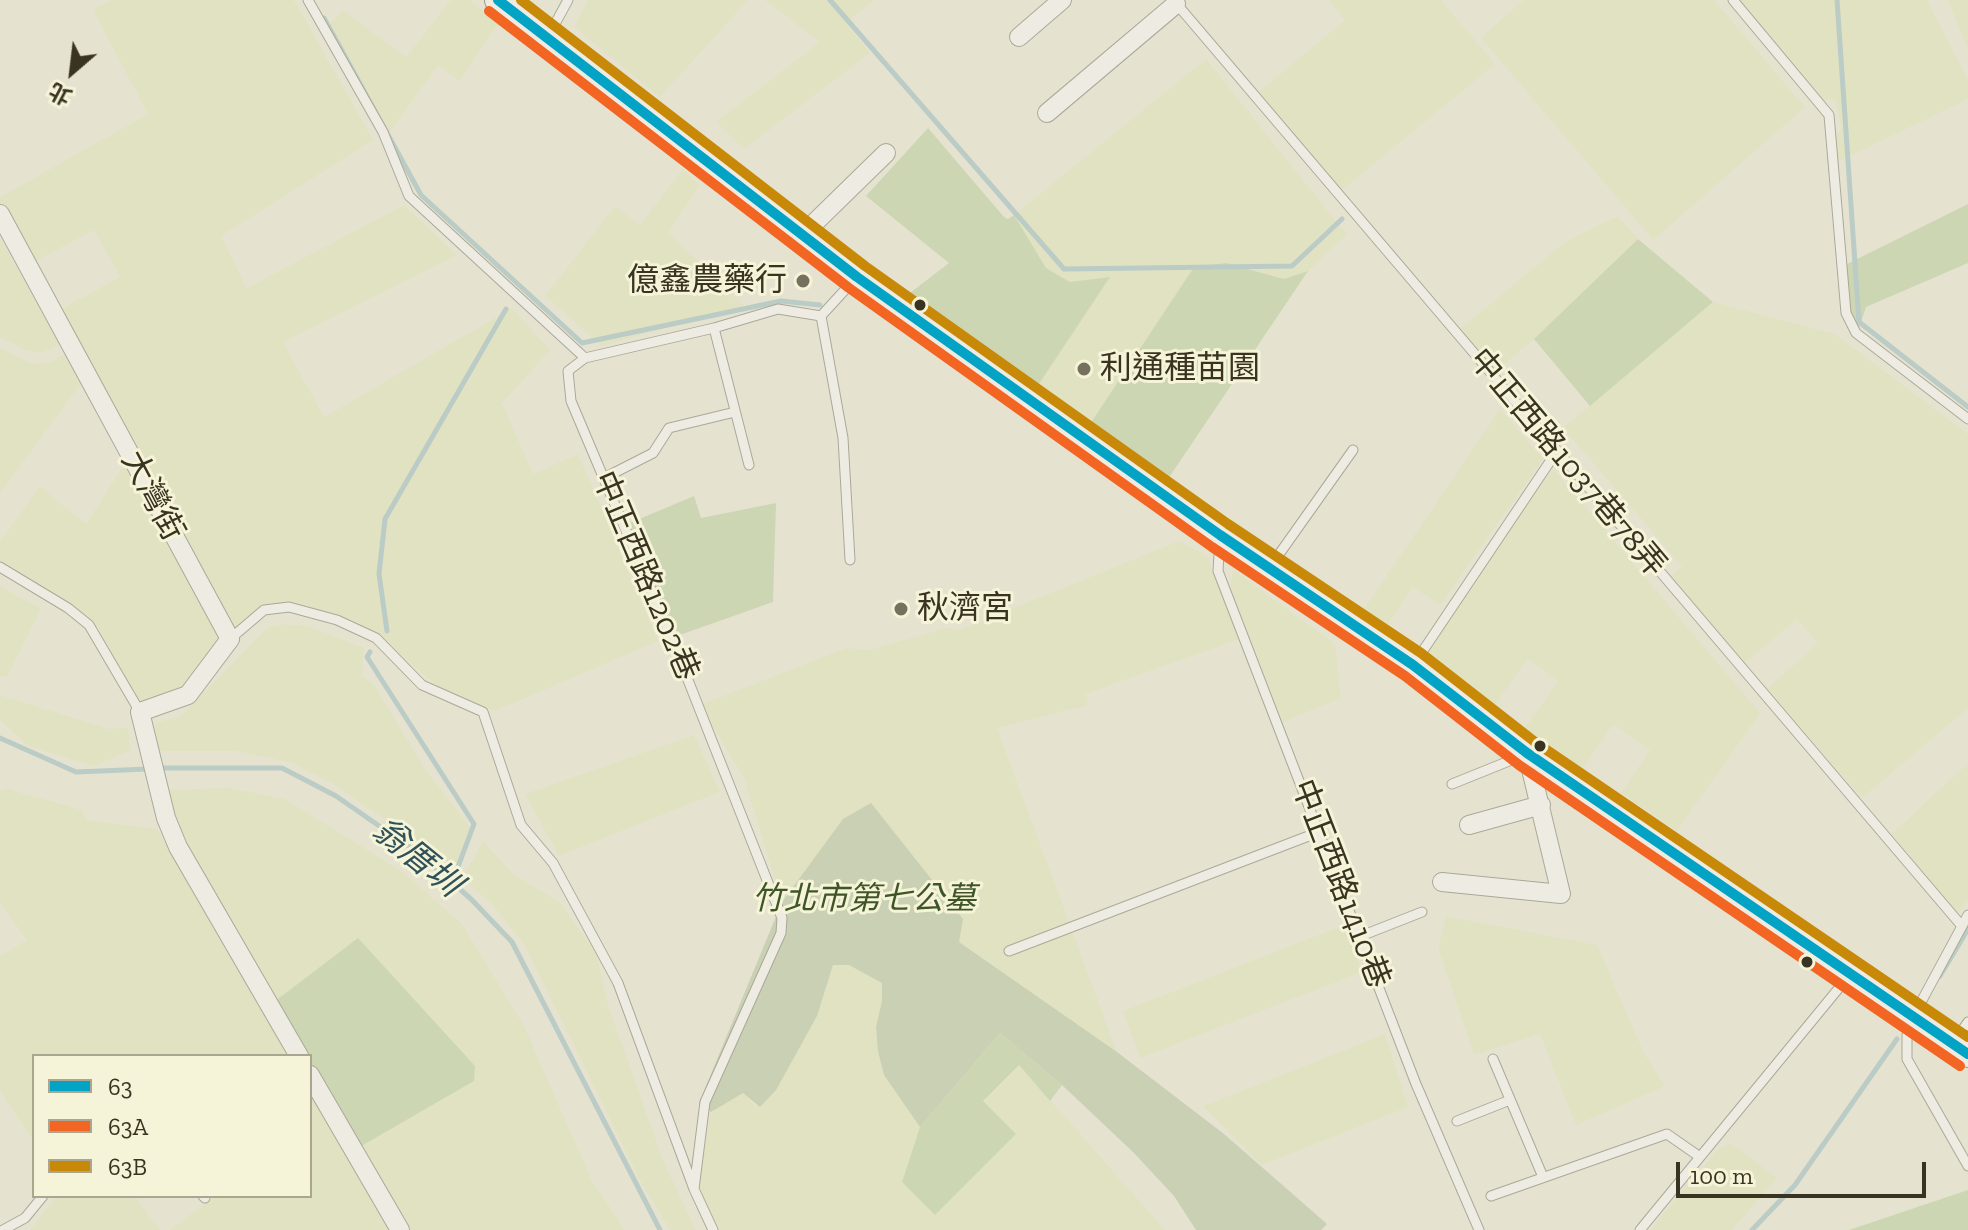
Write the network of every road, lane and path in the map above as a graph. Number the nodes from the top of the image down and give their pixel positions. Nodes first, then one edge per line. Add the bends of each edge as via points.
1 (308, 0) edge
2 (498, 0) edge
3 (568, 0) edge
4 (1062, 0) edge
5 (1733, 0) edge
6 (1174, 2) edge
7 (1019, 37) dead end
8 (548, 38) junction
9 (1047, 113) dead end
10 (886, 153) dead end
11 (0, 214) edge
12 (802, 235) junction
13 (857, 277) junction
14 (821, 316) junction
15 (714, 328) junction
16 (585, 358) junction
17 (735, 412) junction
18 (1968, 419) edge
19 (1353, 450) dead end
20 (1557, 451) junction
21 (749, 465) dead end
22 (604, 478) junction
23 (1220, 535) junction
24 (850, 560) dead end
25 (0, 567) edge
26 (1270, 567) junction
27 (230, 639) junction
28 (1413, 665) junction
29 (140, 712) junction
30 (1527, 753) junction
31 (1452, 784) dead end
32 (1541, 805) junction
33 (1469, 825) dead end
34 (1319, 832) junction
35 (1442, 882) dead end
36 (1422, 912) dead end
37 (1968, 915) edge
38 (1961, 925) junction
39 (1361, 936) junction
40 (1009, 951) dead end
41 (1850, 974) junction
42 (1913, 1017) junction
43 (1963, 1040) edge
44 (298, 1054) edge
45 (1493, 1059) dead end
46 (312, 1078) edge
47 (1510, 1100) junction
48 (1457, 1121) dead end
49 (1700, 1157) junction
50 (1968, 1166) edge
51 (1543, 1177) junction
52 (694, 1189) junction
53 (1491, 1196) dead end
54 (41, 1198) edge
55 (3, 1230) edge
56 (400, 1230) edge
57 (713, 1230) edge
58 (1479, 1230) edge
59 (1640, 1230) edge

1 - 16 lane via 383,132 409,196
2 - 8 main road
3 - 8 lane
4 - 7 street
5 - 18 lane via 1829,115 1846,313 1856,333
6 - 9 street
6 - 20 lane, 中正西路1037巷78弄
8 - 12 main road
10 - 12 street
11 - 27 street, 大灣街
12 - 13 main road
13 - 14 lane
13 - 23 main road
14 - 15 lane via 778,309
14 - 24 lane via 843,438
15 - 16 lane
15 - 17 lane
16 - 22 lane, 中正西路1202巷 via 568,371 571,401
17 - 21 lane
17 - 22 lane via 669,428 653,453
19 - 26 lane
20 - 28 lane
20 - 38 lane, 中正西路1037巷78弄
22 - 52 lane, 中正西路1202巷 via 782,918 781,933 705,1102
23 - 26 main road
23 - 34 lane, 中正西路1410巷 via 1218,571
25 - 29 lane via 89,625
26 - 28 main road
27 - 29 street via 188,695
27 - 52 lane via 264,610 289,607 337,620 376,638 422,685 483,712 521,825 553,863 618,983
28 - 30 main road
29 - 44 street via 178,847
30 - 31 lane
30 - 32 street
30 - 41 main road
32 - 33 street
32 - 35 street via 1561,894
34 - 39 lane, 中正西路1410巷
34 - 40 lane
36 - 39 lane
37 - 38 lane
38 - 42 lane
39 - 58 lane, 中正西路1410巷 via 1416,1084
41 - 42 main road
41 - 49 lane
42 - 43 main road
42 - 50 lane via 1907,1059
45 - 47 lane
46 - 56 street
47 - 48 lane
47 - 51 lane
49 - 51 lane via 1667,1134
49 - 59 lane
51 - 53 lane
52 - 57 lane
54 - 55 lane via 25,1218

